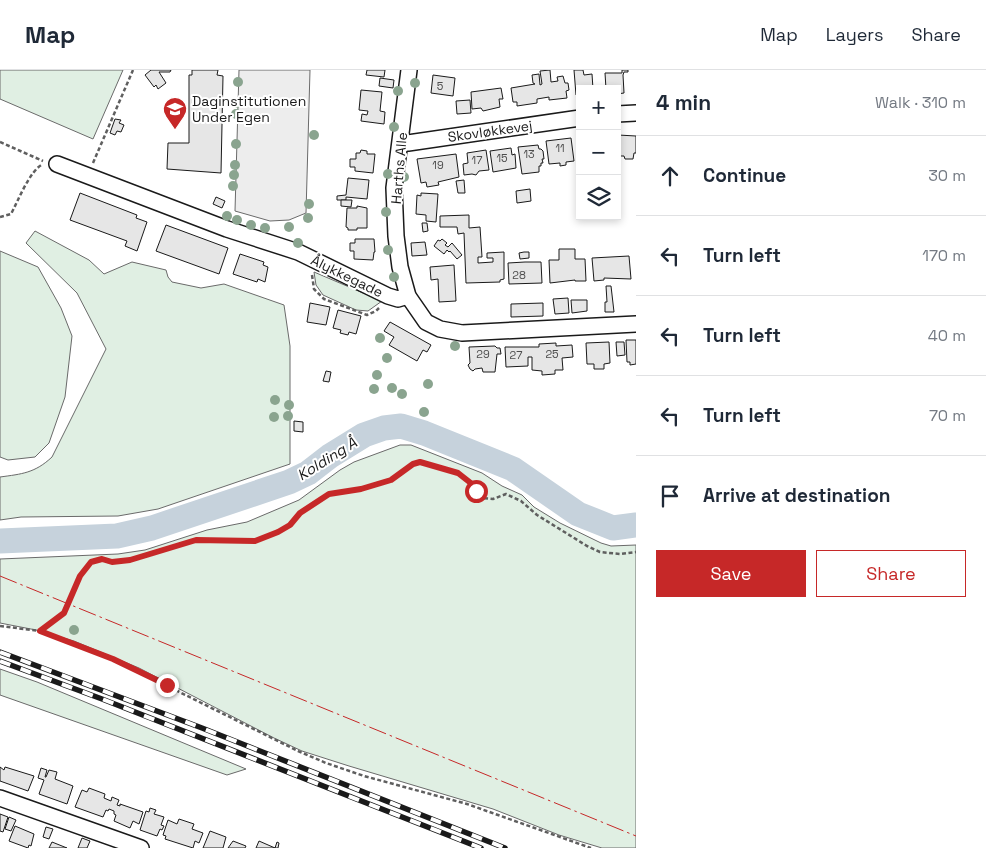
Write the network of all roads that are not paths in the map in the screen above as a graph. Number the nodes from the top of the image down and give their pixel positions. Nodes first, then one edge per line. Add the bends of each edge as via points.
1 (409, 70) edge
2 (636, 113) edge
3 (621, 114) edge
4 (576, 119) edge
5 (401, 142) junction
6 (57, 164) dead end
7 (408, 296) junction
8 (636, 324) edge
9 (0, 798) edge
10 (141, 848) edge

1 - 5 street, Harths Alle
2 - 3 street
4 - 5 street, Skovløkkevej
5 - 7 street, Harths Alle via 394,188 396,236
6 - 7 street, Ålykkegade via 316,260 388,296 398,299
7 - 8 street via 426,322 440,329 462,333
9 - 10 street

